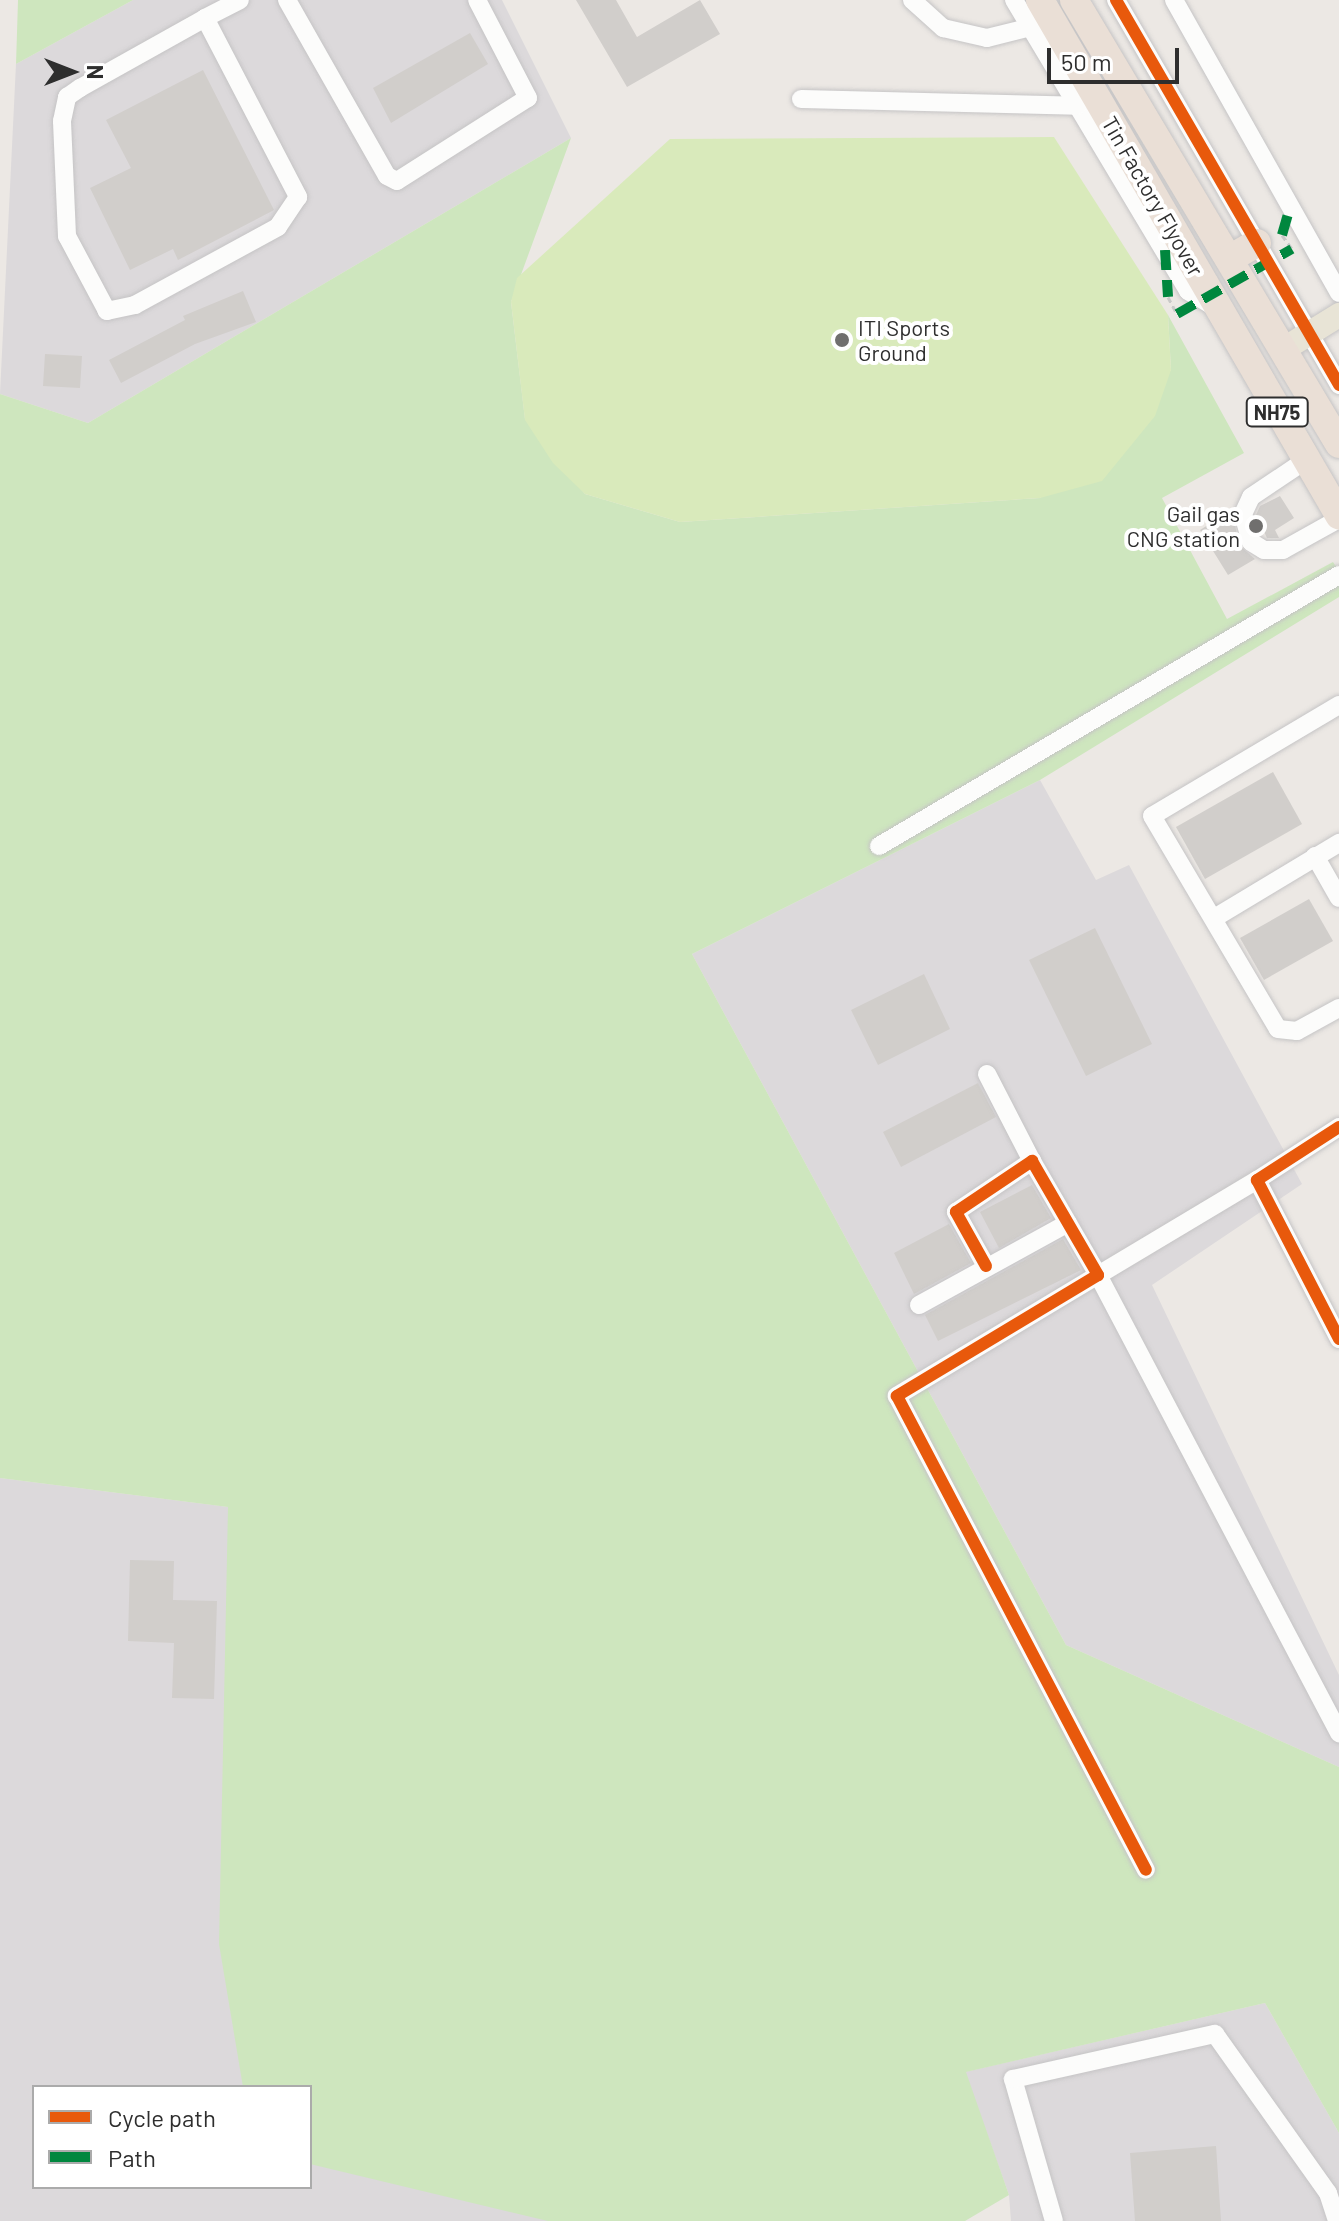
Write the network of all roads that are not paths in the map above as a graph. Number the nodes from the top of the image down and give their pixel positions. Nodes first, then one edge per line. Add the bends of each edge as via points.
1 (240, 0) edge
2 (287, 0) edge
3 (477, 0) edge
4 (912, 0) edge
5 (1014, 0) edge
6 (1040, 0) edge
7 (1074, 0) edge
8 (1116, 0) edge
9 (1174, 0) edge
10 (205, 18) junction
11 (1031, 27) junction
12 (801, 99) dead end
13 (1078, 106) junction
14 (1270, 239) junction
15 (1231, 258) junction
16 (1339, 293) edge
17 (1217, 309) junction
18 (1339, 315) edge
19 (1310, 333) junction
20 (1284, 349) junction
21 (1339, 385) edge
22 (1339, 444) edge
23 (1306, 460) junction
24 (1339, 517) edge
25 (1339, 575) edge
26 (1339, 705) edge
27 (1339, 843) edge
28 (879, 846) dead end
29 (1315, 856) junction
30 (1339, 898) edge
31 (1216, 917) junction
32 (1339, 1008) edge
33 (987, 1074) dead end
34 (1339, 1127) edge
35 (1032, 1161) junction
36 (1257, 1180) junction
37 (1068, 1223) junction
38 (986, 1266) junction
39 (1098, 1275) junction
40 (919, 1305) dead end
41 (1339, 1339) edge
42 (1339, 1733) edge
43 (1146, 1870) dead end
44 (1054, 2221) edge
45 (1337, 2221) edge

1 - 10 street
2 - 3 street via 387,176 397,181 528,98
4 - 11 street via 943,28 987,38
5 - 11 street
6 - 17 highway, Tin Factory Flyover / NH75
7 - 15 highway, Tin Factory Flyover / NH75
8 - 14 street
9 - 16 street
10 - 10 street via 67,97 62,121 67,236 107,311 135,305 278,227 298,197
11 - 13 street
12 - 13 street
13 - 17 street via 1188,291
14 - 15 highway
14 - 19 street
15 - 20 highway, NH75
17 - 23 highway, NH75
18 - 19 main road
19 - 20 main road
19 - 21 street
20 - 22 highway, NH75
23 - 24 highway, NH75
23 - 24 street via 1251,497 1243,514 1251,542 1264,550 1283,550
25 - 28 street
26 - 31 street via 1152,816
27 - 29 street
29 - 30 street
29 - 31 street
31 - 32 street via 1278,1029 1297,1031
33 - 35 street
34 - 36 street
35 - 37 street
35 - 38 street via 956,1212
36 - 39 street
36 - 41 street
37 - 38 street
37 - 39 street
38 - 40 street
39 - 42 street
39 - 43 street via 897,1396
44 - 45 street via 1013,2079 1215,2034 1328,2193

